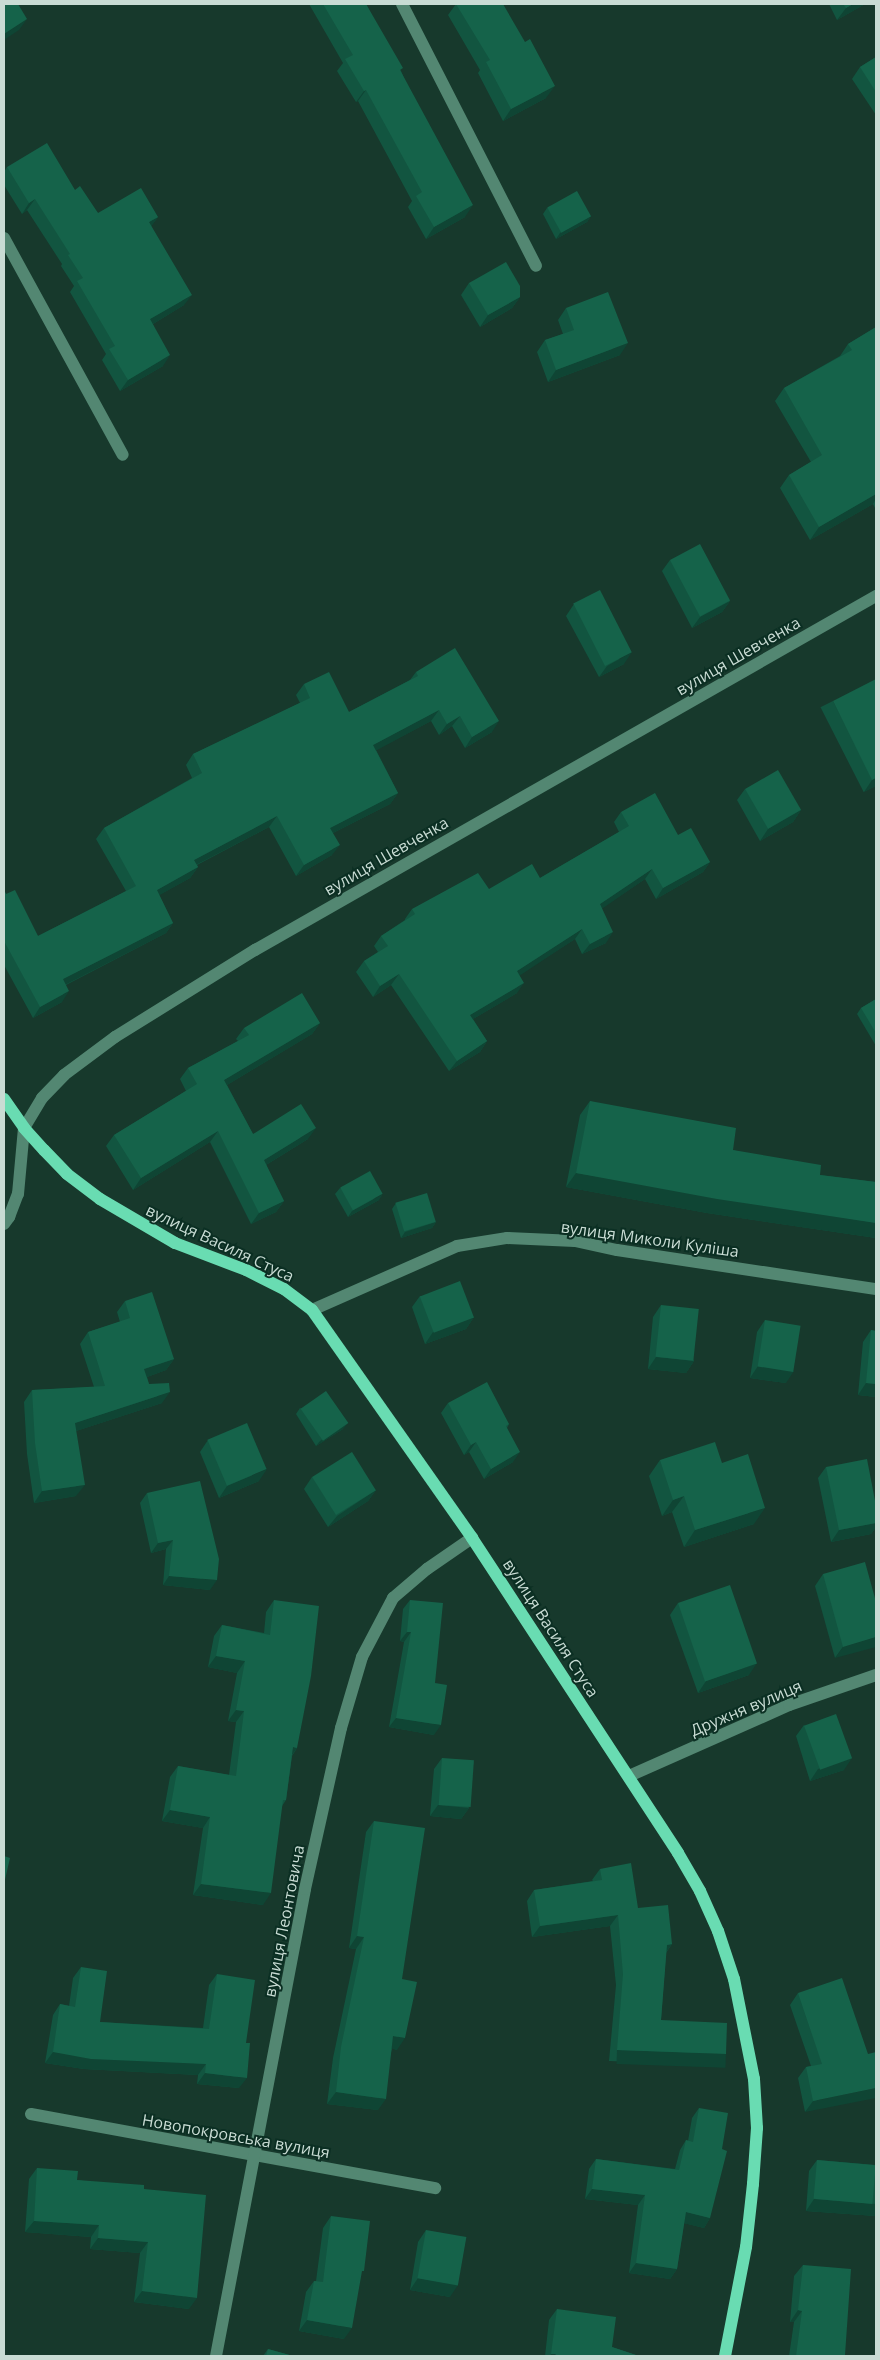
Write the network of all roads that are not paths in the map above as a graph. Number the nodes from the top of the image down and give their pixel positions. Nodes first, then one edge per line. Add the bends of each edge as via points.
1 (402, 4) edge
2 (4, 238) edge
3 (536, 266) dead end
4 (123, 455) dead end
5 (876, 596) edge
6 (4, 1099) edge
7 (24, 1128) junction
8 (4, 1224) edge
9 (876, 1289) edge
10 (312, 1310) junction
11 (472, 1538) junction
12 (876, 1676) edge
13 (630, 1776) junction
14 (31, 2114) dead end
15 (254, 2156) junction
16 (435, 2188) dead end
17 (216, 2356) edge
18 (724, 2356) edge

1 - 3 street
2 - 4 street
5 - 7 street, вулиця Шевченка via 255,950 148,1016 64,1075 42,1098
6 - 7 main road, вулиця Василя Стуса
7 - 8 street, вулиця Шевченка via 18,1194
7 - 10 main road, вулиця Василя Стуса via 67,1174 100,1199 175,1243 246,1270 284,1289
9 - 10 street, вулиця Миколи Куліша via 575,1241 507,1238 457,1246
10 - 11 main road, вулиця Василя Стуса
11 - 13 main road, вулиця Василя Стуса
11 - 15 street, вулиця Леонтовича via 427,1569 393,1598 362,1657 341,1728 308,1879
12 - 13 street, Дружня вулиця via 789,1705
13 - 18 main road, вулиця Василя Стуса via 700,1891 718,1931 734,1979 754,2079 757,2128 753,2184 746,2248
14 - 15 street, Новопокровська вулиця
15 - 16 street, Новопокровська вулиця
15 - 17 street, вулиця Леонтовича

